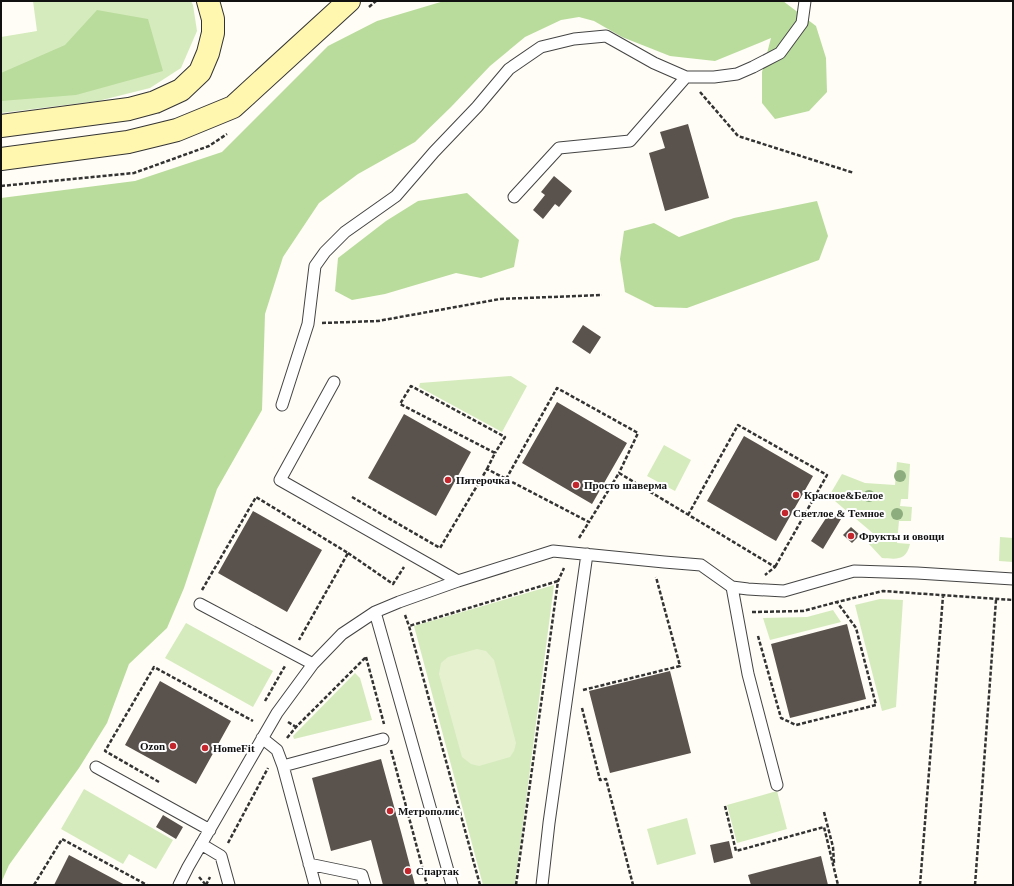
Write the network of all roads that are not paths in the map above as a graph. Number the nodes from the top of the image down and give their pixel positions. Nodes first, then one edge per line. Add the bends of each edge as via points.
1 (208, 1) edge
2 (349, 1) edge
3 (805, 1) edge
4 (686, 77) junction
5 (1, 126) edge
6 (1, 159) edge
7 (514, 197) dead end
8 (334, 382) dead end
9 (282, 405) dead end
10 (587, 554) junction
11 (1013, 579) edge
12 (458, 581) junction
13 (732, 587) junction
14 (200, 604) dead end
15 (375, 612) junction
16 (313, 664) junction
17 (386, 737) road end
18 (262, 738) junction
19 (283, 766) junction
20 (96, 767) dead end
21 (777, 785) dead end
22 (210, 830) junction
23 (201, 844) junction
24 (309, 864) junction
25 (178, 885) edge
26 (229, 885) edge
27 (315, 885) edge
28 (365, 885) edge
29 (452, 885) edge
30 (542, 885) edge

1 - 5 main road via 213,19 213,33 208,53 200,72 180,90 155,102 129,109
2 - 6 main road via 233,107 177,130 135,140
3 - 4 lane via 802,24 780,53 737,74
4 - 7 lane via 630,141 559,148
4 - 9 lane via 654,63 606,36 574,39 541,47 509,69 396,196 345,232 324,252 315,266 308,324
8 - 12 lane via 280,480
10 - 12 lane via 553,551
10 - 13 lane via 701,565
10 - 30 lane
11 - 13 lane via 854,571 784,591
12 - 15 lane
13 - 21 lane via 748,674
14 - 16 lane
15 - 16 lane via 342,634
15 - 29 lane
16 - 18 lane via 276,713
17 - 19 lane
18 - 19 lane via 277,750
18 - 22 lane
19 - 24 lane
20 - 22 lane
22 - 23 lane
23 - 25 lane
23 - 26 lane via 221,856
24 - 27 lane
24 - 28 lane via 362,875

